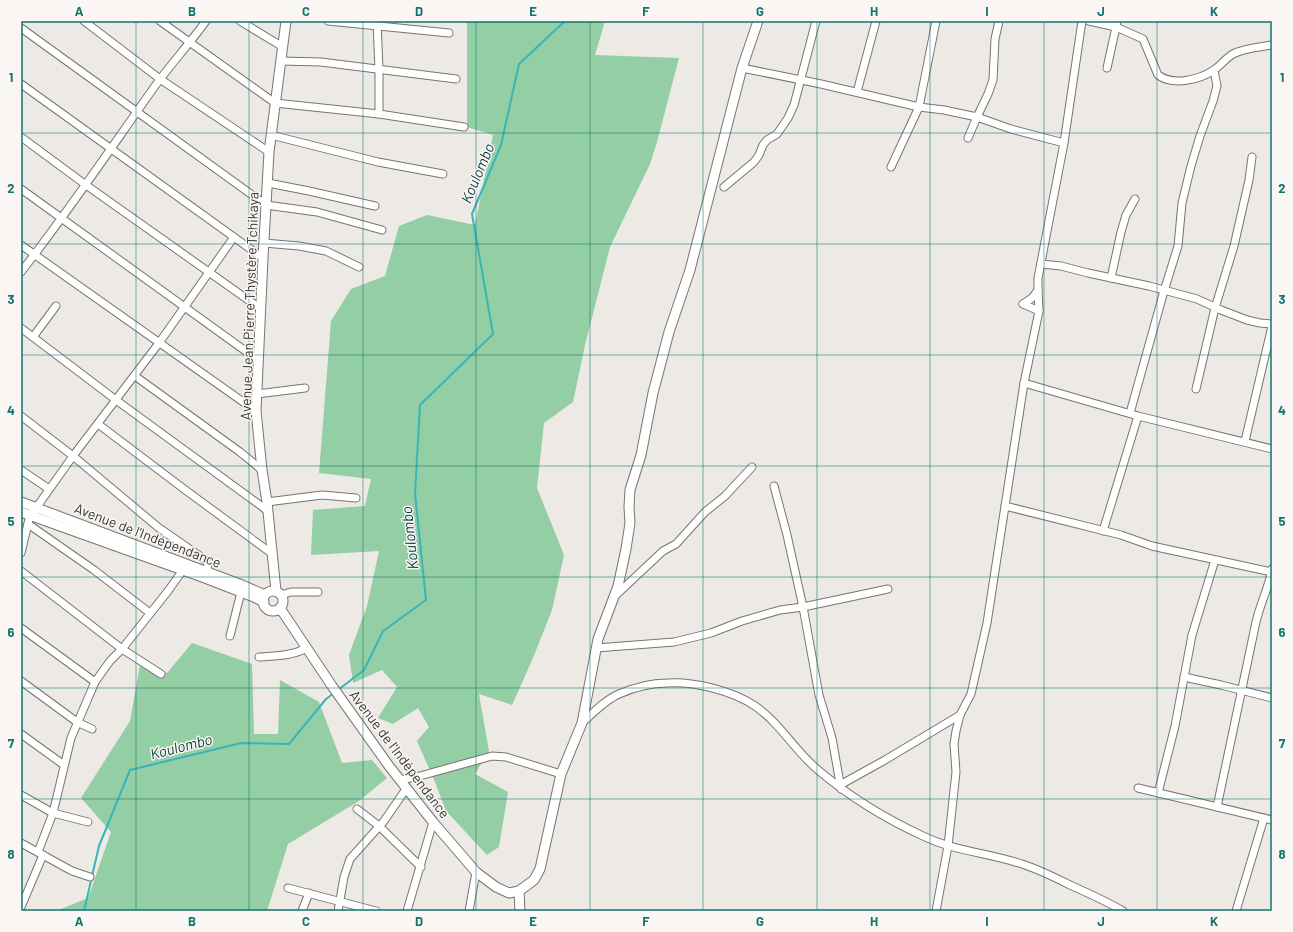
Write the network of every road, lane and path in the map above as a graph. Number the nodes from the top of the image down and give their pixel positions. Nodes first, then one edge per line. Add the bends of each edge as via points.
1 (84, 21) edge
2 (160, 21) edge
3 (206, 21) edge
4 (240, 21) edge
5 (286, 21) edge
6 (328, 21) edge
7 (758, 21) edge
8 (816, 21) edge
9 (876, 21) edge
10 (936, 21) edge
11 (999, 21) edge
12 (1082, 21) edge
13 (1089, 21) edge
14 (377, 24) edge
15 (1117, 24) edge
16 (21, 28) edge
17 (449, 33) dead end
18 (190, 43) junction
19 (1272, 45) edge
20 (283, 47) junction
21 (281, 61) junction
22 (742, 68) junction
23 (1107, 68) dead end
24 (380, 70) junction
25 (1214, 70) junction
26 (160, 79) junction
27 (456, 79) dead end
28 (801, 80) junction
29 (21, 84) edge
30 (857, 92) junction
31 (275, 102) junction
32 (919, 107) junction
33 (137, 112) junction
34 (379, 114) junction
35 (977, 117) junction
36 (464, 127) dead end
37 (270, 135) junction
38 (21, 137) edge
39 (968, 138) dead end
40 (1064, 143) junction
41 (111, 149) junction
42 (269, 152) junction
43 (1252, 157) dead end
44 (891, 167) dead end
45 (444, 174) dead end
46 (268, 183) junction
47 (86, 185) junction
48 (724, 187) dead end
49 (21, 189) edge
50 (1135, 199) dead end
51 (266, 205) junction
52 (375, 206) dead end
53 (61, 219) junction
54 (382, 230) dead end
55 (234, 237) junction
56 (264, 243) junction
57 (21, 245) edge
58 (34, 254) junction
59 (263, 258) junction
60 (1041, 264) junction
61 (359, 267) dead end
62 (21, 272) edge
63 (208, 272) junction
64 (1111, 278) junction
65 (1038, 290) junction
66 (1164, 291) junction
67 (56, 306) dead end
68 (184, 308) junction
69 (1216, 308) junction
70 (261, 309) junction
71 (1040, 311) junction
72 (1272, 325) edge
73 (21, 328) edge
74 (33, 337) junction
75 (159, 343) junction
76 (258, 360) junction
77 (135, 376) junction
78 (1024, 383) junction
79 (305, 388) dead end
80 (1196, 389) dead end
81 (257, 394) junction
82 (116, 400) junction
83 (256, 411) junction
84 (1130, 413) junction
85 (21, 416) edge
86 (1138, 416) junction
87 (98, 424) junction
88 (1245, 441) junction
89 (1272, 449) edge
90 (73, 456) junction
91 (752, 467) dead end
92 (21, 470) edge
93 (262, 470) junction
94 (774, 486) dead end
95 (49, 489) junction
96 (356, 498) dead end
97 (21, 502) edge
98 (268, 506) junction
99 (1005, 506) junction
100 (21, 512) edge
101 (31, 516) junction
102 (1103, 531) junction
103 (21, 553) edge
104 (271, 553) junction
105 (1215, 560) junction
106 (183, 570) junction
107 (21, 571) edge
108 (1272, 571) edge
109 (207, 572) junction
110 (888, 589) dead end
111 (241, 592) junction
112 (318, 592) dead end
113 (278, 593) junction
114 (613, 598) junction
115 (265, 599) junction
116 (803, 607) junction
117 (280, 608) junction
118 (150, 613) junction
119 (21, 628) edge
120 (230, 636) dead end
121 (307, 648) junction
122 (596, 648) junction
123 (122, 649) junction
124 (259, 658) dead end
125 (161, 674) dead end
126 (1184, 677) junction
127 (21, 681) edge
128 (95, 682) junction
129 (1242, 690) junction
130 (1272, 698) edge
131 (960, 715) junction
132 (77, 722) junction
133 (582, 723) junction
134 (92, 729) dead end
135 (21, 734) edge
136 (64, 765) junction
137 (561, 774) junction
138 (400, 780) junction
139 (841, 787) junction
140 (406, 788) junction
141 (1138, 788) dead end
142 (1158, 793) junction
143 (21, 794) edge
144 (1217, 807) junction
145 (357, 809) dead end
146 (53, 813) junction
147 (1264, 818) junction
148 (1272, 820) edge
149 (88, 822) dead end
150 (433, 822) junction
151 (379, 826) junction
152 (21, 843) edge
153 (948, 846) junction
154 (40, 853) junction
155 (421, 867) junction
156 (476, 872) junction
157 (90, 877) dead end
158 (288, 888) dead end
159 (24, 890) edge
160 (518, 891) junction
161 (309, 893) junction
162 (340, 901) junction
163 (21, 908) edge
164 (302, 911) edge
165 (338, 911) edge
166 (376, 911) edge
167 (407, 911) edge
168 (469, 911) edge
169 (520, 911) edge
170 (936, 911) edge
171 (1123, 911) edge
172 (1236, 911) edge

1 - 26 street
2 - 18 street
3 - 18 street
4 - 20 street
5 - 20 street, Avenue Jean Pierre Thystère Tchikaya
6 - 14 street
7 - 22 street
8 - 28 street
9 - 30 street
10 - 32 street
11 - 35 street via 995,39 993,80
12 - 40 street
13 - 15 street
14 - 17 street
14 - 24 street
15 - 23 street
15 - 25 street via 1143,39 1158,75 1163,78 1190,80
16 - 33 street
18 - 26 street
18 - 31 street
19 - 25 street via 1232,54
20 - 21 street, Avenue Jean Pierre Thystère Tchikaya
21 - 24 street via 321,62
21 - 31 street, Avenue Jean Pierre Thystère Tchikaya
22 - 28 street
22 - 114 street via 690,270 669,332 653,393 641,454 630,490 630,523 626,549
24 - 27 street
24 - 34 street
25 - 66 street via 1216,86 1213,101 1190,166 1182,203 1178,246
26 - 33 street
26 - 42 street
28 - 30 street
28 - 48 street via 794,105 777,134 762,145 754,162
29 - 41 street
30 - 32 street
31 - 34 street
31 - 37 street, Avenue Jean Pierre Thystère Tchikaya
32 - 35 street
32 - 44 street
33 - 41 street
33 - 51 street
34 - 36 street
35 - 39 street
35 - 40 street
37 - 42 street, Avenue Jean Pierre Thystère Tchikaya
37 - 45 street via 378,162
38 - 47 street
40 - 60 street
41 - 47 street
41 - 55 street
42 - 46 street, Avenue Jean Pierre Thystère Tchikaya
43 - 69 street via 1234,246
46 - 51 street, Avenue Jean Pierre Thystère Tchikaya
46 - 52 street
47 - 53 street
47 - 63 street
49 - 53 street
50 - 64 street via 1126,215
51 - 54 street via 317,212
51 - 56 street, Avenue Jean Pierre Thystère Tchikaya
53 - 58 street
53 - 68 street
55 - 59 street
55 - 63 street
56 - 59 street, Avenue Jean Pierre Thystère Tchikaya
56 - 61 street via 326,251
57 - 58 street
58 - 62 street
58 - 75 street
59 - 70 street, Avenue Jean Pierre Thystère Tchikaya
60 - 64 street
60 - 65 street
63 - 68 street
63 - 70 street
64 - 66 street
65 - 71 street
65 - 71 street via 1023,304
66 - 69 street via 1197,299
66 - 84 street
67 - 74 street
68 - 75 street
68 - 76 street
69 - 72 street via 1247,320
69 - 80 street
70 - 76 street, Avenue Jean Pierre Thystère Tchikaya
71 - 78 street
72 - 88 street
73 - 74 street
74 - 82 street
75 - 77 street
75 - 83 street
76 - 81 street, Avenue Jean Pierre Thystère Tchikaya
77 - 82 street
77 - 93 street
78 - 84 street
78 - 99 street
79 - 81 street
81 - 83 street, Avenue Jean Pierre Thystère Tchikaya
82 - 87 street
82 - 98 street
83 - 93 street, Avenue Jean Pierre Thystère Tchikaya
84 - 86 street
85 - 90 street
86 - 88 street
86 - 102 street
87 - 90 street
87 - 104 street
88 - 89 street
90 - 95 street
90 - 109 street via 159,528 204,559 208,563
91 - 114 street via 676,544 663,551
92 - 95 street
93 - 98 street, Avenue Jean Pierre Thystère Tchikaya
94 - 116 street
95 - 101 street
96 - 98 street via 322,495
97 - 101 street, Avenue de l'Indépendance
98 - 104 street, Avenue Jean Pierre Thystère Tchikaya
99 - 102 street
99 - 131 street via 975,681 972,694
100 - 101 street, Avenue de l'Indépendance
101 - 103 street
101 - 106 street, Avenue de l'Indépendance
101 - 109 street, Avenue de l'Indépendance
101 - 118 street via 94,570
102 - 105 street via 1152,546
104 - 113 street, Avenue Jean Pierre Thystère Tchikaya
105 - 108 street
105 - 126 street via 1192,635
106 - 111 street, Avenue de l'Indépendance
106 - 118 street
107 - 123 street
108 - 129 street via 1260,606
109 - 115 street, Avenue de l'Indépendance via 242,585
110 - 116 street
111 - 115 street, Avenue de l'Indépendance
111 - 120 street
112 - 113 street
113 - 115 street via 269,592
113 - 117 street via 283,602
114 - 122 street
115 - 117 street via 266,607 270,610
116 - 122 street via 780,610 711,633 674,642
116 - 139 street via 819,695 832,738
117 - 121 street, Avenue de l'Indépendance
118 - 123 street
119 - 128 street
121 - 124 street via 286,656
121 - 138 street, Avenue de l'Indépendance
122 - 133 street
123 - 125 street
123 - 128 street
126 - 129 street
126 - 142 street
127 - 132 street
128 - 132 street
129 - 130 street
129 - 144 street
131 - 139 street
131 - 153 street via 954,744 956,772
132 - 134 street
132 - 136 street
133 - 137 street
133 - 139 street via 617,695 640,687 667,682 711,688 735,694 756,706 816,769
135 - 136 street
136 - 146 street
137 - 138 street via 506,757 492,756
137 - 160 street via 540,869 534,880
138 - 140 street, Avenue de l'Indépendance
139 - 153 street via 893,821
140 - 150 street, Avenue de l'Indépendance
140 - 151 street
141 - 142 street
142 - 144 street
143 - 146 street
144 - 147 street
145 - 151 street
146 - 149 street
146 - 154 street
147 - 148 street
147 - 172 street
150 - 155 street
150 - 156 street, Avenue de l'Indépendance
151 - 155 street
151 - 162 street via 350,859
152 - 154 street
153 - 170 street
153 - 171 street via 1023,864
154 - 157 street
154 - 159 street
155 - 167 street
156 - 160 street, Avenue de l'Indépendance via 509,893
156 - 168 street
158 - 161 street
159 - 163 street
160 - 169 street
161 - 162 street
161 - 164 street
162 - 165 street
162 - 166 street

